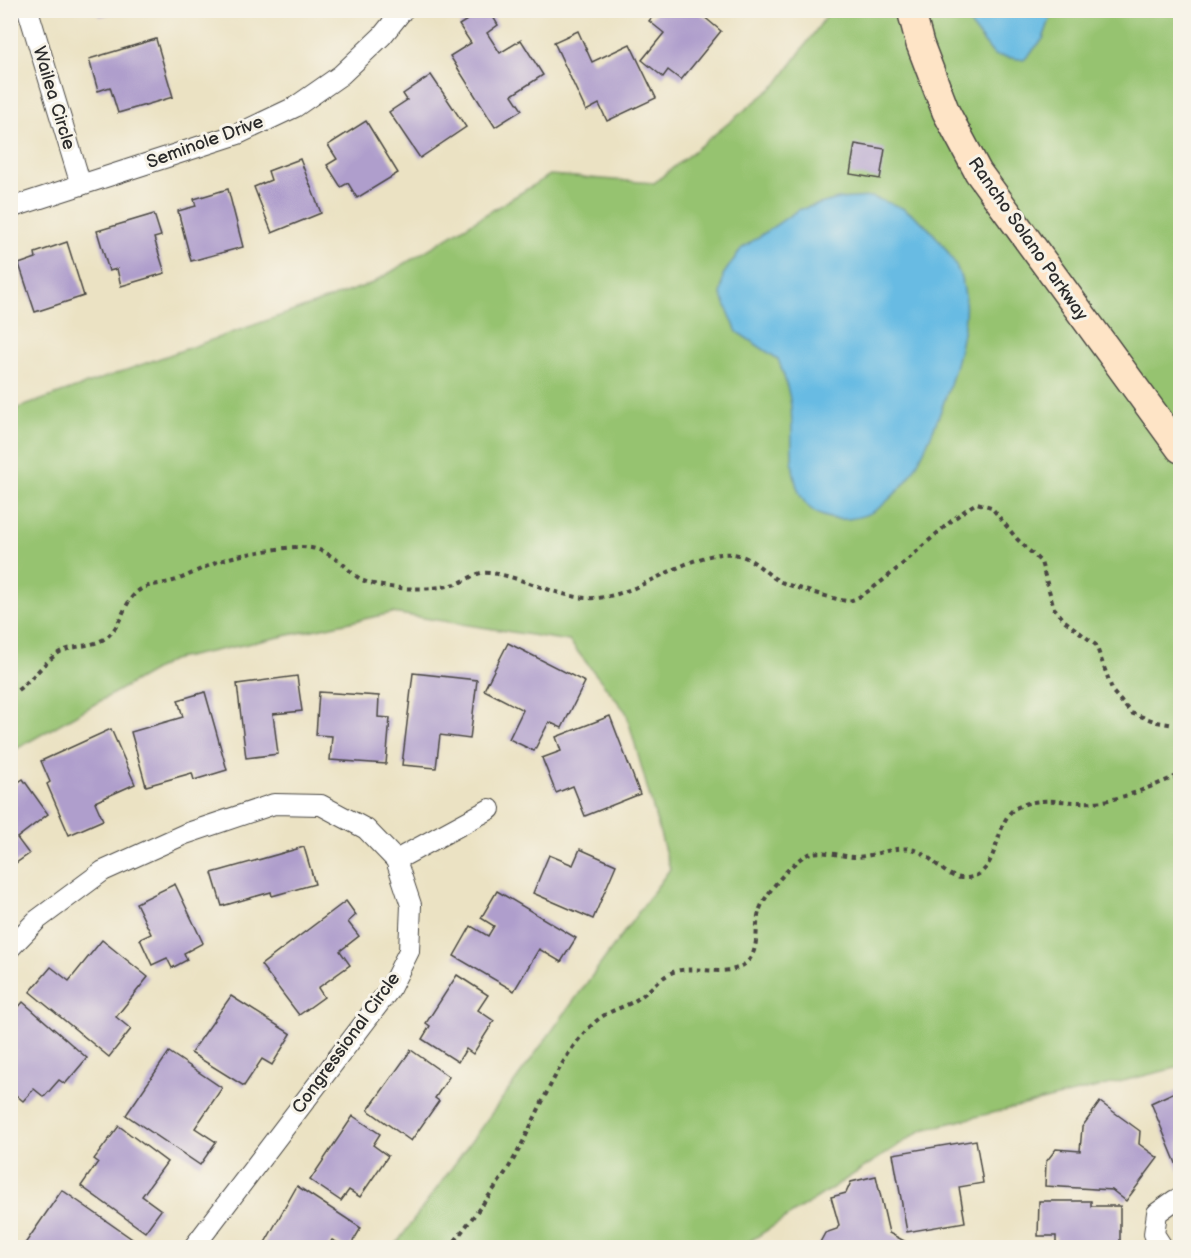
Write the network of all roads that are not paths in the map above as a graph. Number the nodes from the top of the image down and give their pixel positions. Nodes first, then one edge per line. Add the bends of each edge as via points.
1 (28, 10) edge
2 (403, 10) edge
3 (911, 10) edge
4 (81, 185) junction
5 (10, 208) edge
6 (1180, 449) edge
7 (490, 809) dead end
8 (396, 860) junction
9 (10, 948) edge
10 (1180, 1200) edge
11 (193, 1248) edge
12 (1163, 1248) edge

1 - 4 street, Wailea Circle
2 - 4 street, Seminole Drive via 341,75 295,107 238,134
3 - 6 street, Rancho Solano Parkway via 946,112 978,172
4 - 5 street, Seminole Drive
7 - 8 street
8 - 9 street, Congressional Circle via 366,828 321,805 274,804 185,834 103,871 38,920
8 - 11 street, Congressional Circle via 411,905 409,951 390,989
10 - 12 street via 1157,1213 1154,1234

